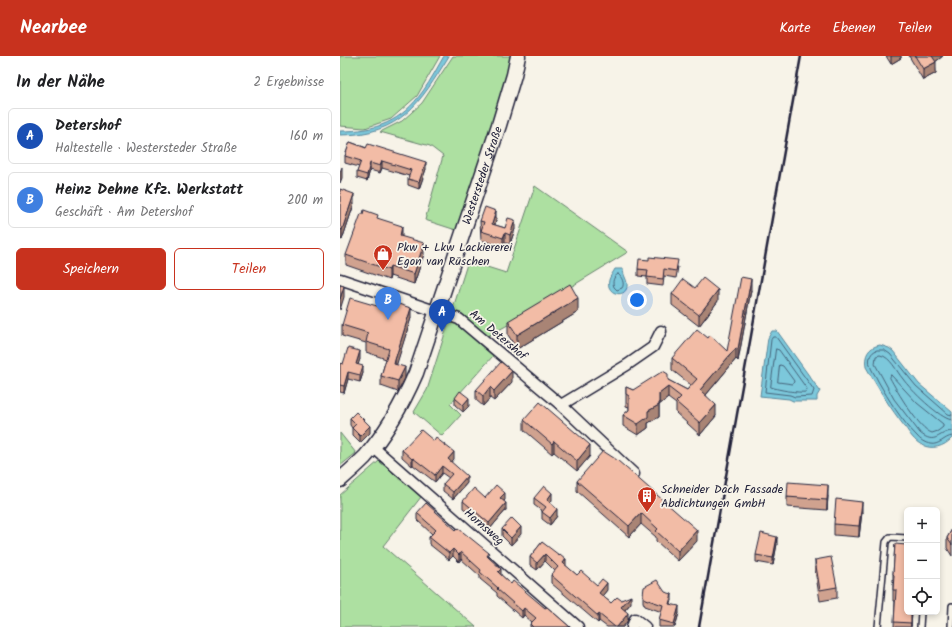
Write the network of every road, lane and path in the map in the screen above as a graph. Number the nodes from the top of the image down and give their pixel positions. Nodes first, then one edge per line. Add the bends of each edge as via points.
1 (518, 56) edge
2 (340, 279) edge
3 (437, 311) junction
4 (661, 331) dead end
5 (561, 405) junction
6 (373, 447) junction
7 (634, 474) edge
8 (340, 480) edge
9 (904, 538) edge
10 (952, 606) edge
11 (921, 615) edge
12 (578, 627) edge
13 (632, 627) edge
14 (644, 627) edge
15 (878, 627) edge
16 (920, 627) edge
17 (951, 627) edge

1 - 3 main road, Westersteder Straße via 501,119
2 - 3 street, Am Detershof
3 - 5 street, Am Detershof via 459,319
3 - 6 main road, Westersteder Straße via 409,391
4 - 5 street via 653,347
5 - 7 street, Am Detershof
6 - 8 main road, Westersteder Straße
6 - 12 street, Hornsweg
9 - 15 lane via 890,537 886,542
10 - 17 lane
11 - 16 lane
13 - 14 street via 635,620

